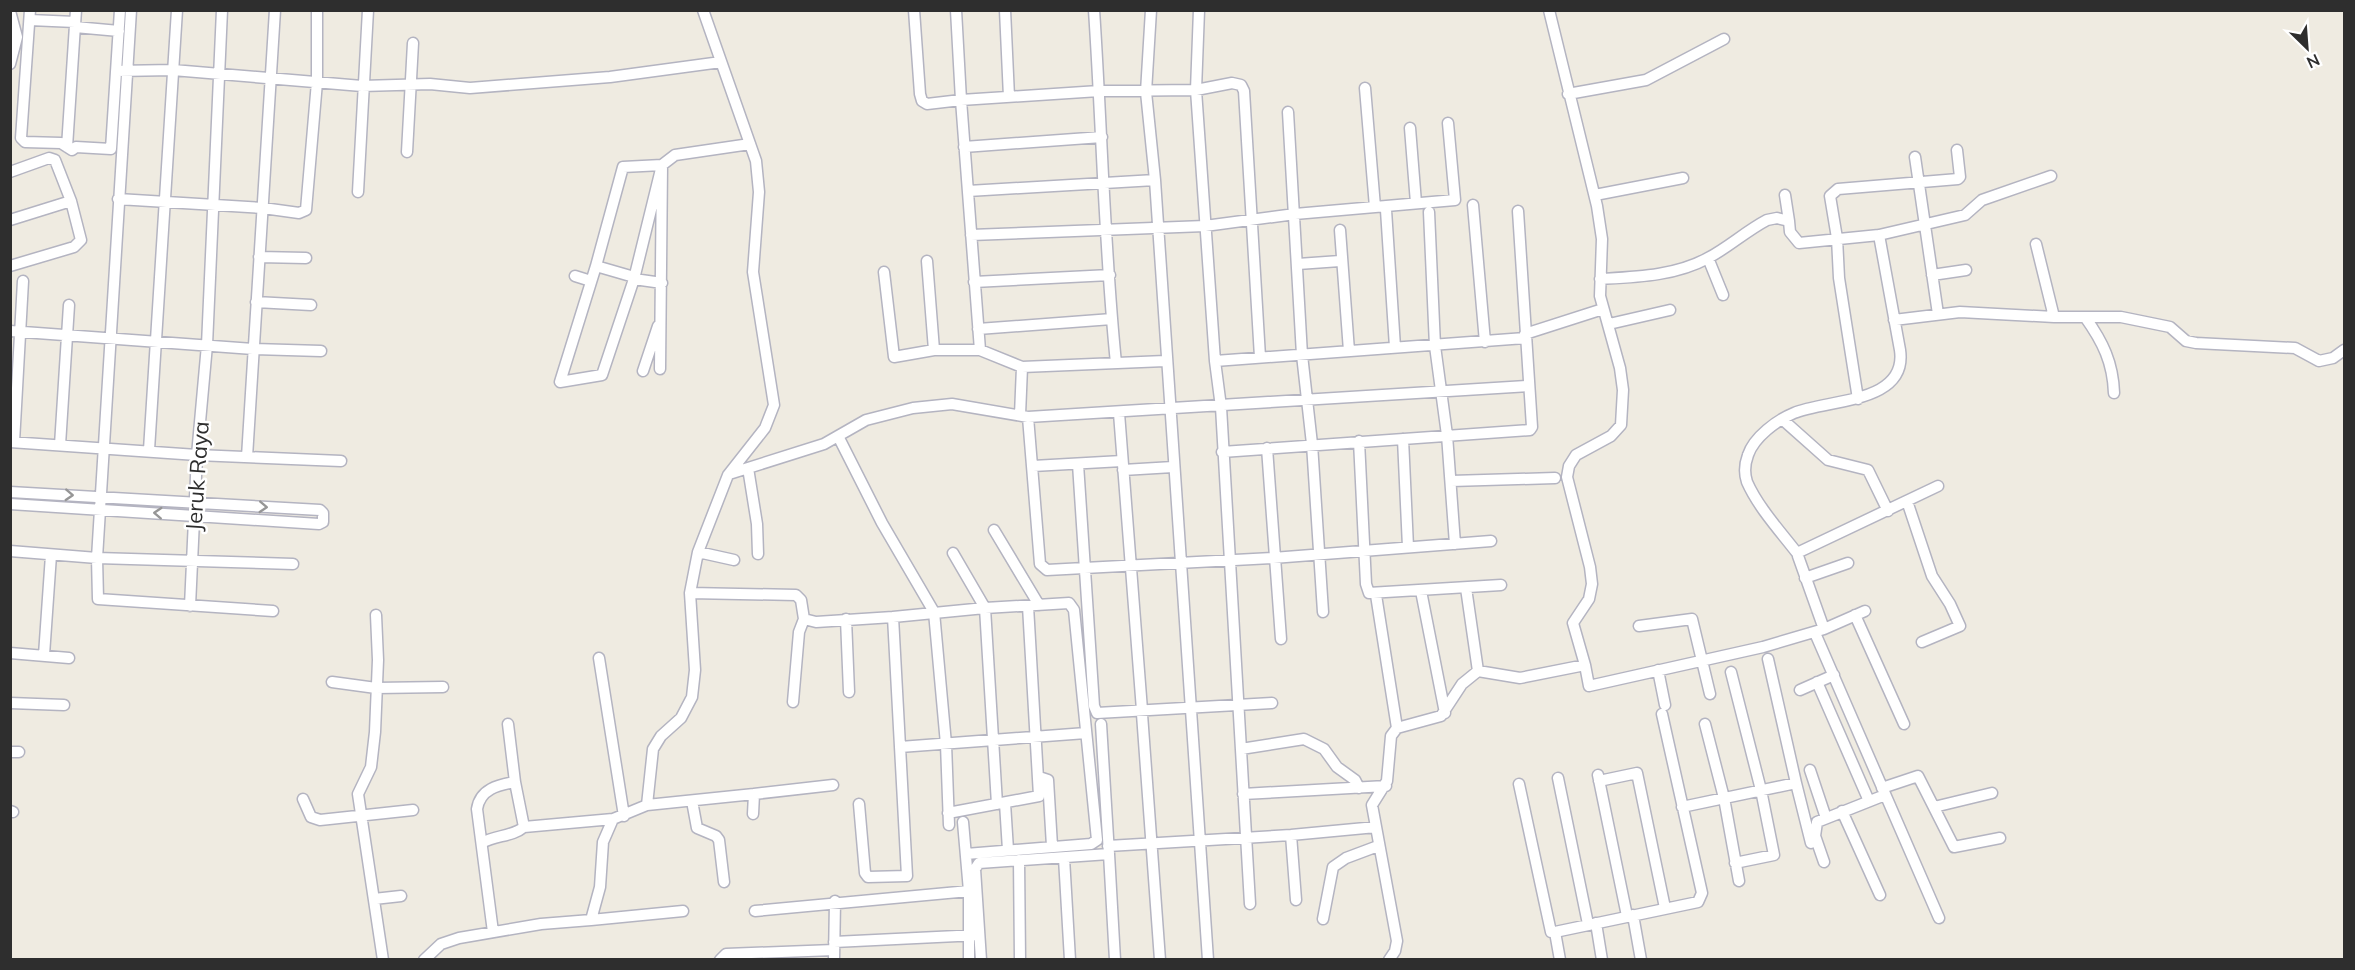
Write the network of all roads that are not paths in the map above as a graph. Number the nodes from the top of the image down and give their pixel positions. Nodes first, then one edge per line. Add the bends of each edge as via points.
1 (120, 10) edge
2 (131, 10) edge
3 (177, 10) edge
4 (222, 10) edge
5 (275, 10) edge
6 (317, 10) edge
7 (368, 10) edge
8 (703, 10) edge
9 (914, 10) edge
10 (956, 10) edge
11 (1005, 10) edge
12 (1094, 10) edge
13 (1151, 10) edge
14 (1199, 10) edge
15 (1549, 10) edge
16 (10, 11) edge
17 (30, 15) edge
18 (75, 20) edge
19 (119, 31) junction
20 (14, 33) edge
21 (1724, 39) dead end
22 (413, 43) dead end
23 (722, 62) junction
24 (10, 64) edge
25 (172, 70) junction
26 (123, 72) junction
27 (219, 73) junction
28 (271, 78) junction
29 (316, 82) junction
30 (411, 85) junction
31 (362, 86) junction
32 (1365, 88) dead end
33 (1196, 90) junction
34 (1099, 91) junction
35 (1146, 92) junction
36 (1568, 94) junction
37 (1009, 97) junction
38 (961, 100) junction
39 (1288, 112) dead end
40 (1448, 123) dead end
41 (1410, 128) dead end
42 (1102, 137) junction
43 (750, 144) junction
44 (67, 147) junction
45 (964, 147) junction
46 (1957, 150) dead end
47 (407, 152) dead end
48 (1915, 157) dead end
49 (662, 165) junction
50 (10, 172) edge
51 (2051, 176) dead end
52 (1683, 178) dead end
53 (1155, 180) junction
54 (1919, 182) junction
55 (1106, 184) junction
56 (968, 191) junction
57 (358, 192) dead end
58 (1595, 195) junction
59 (1785, 195) dead end
60 (118, 199) junction
61 (71, 201) junction
62 (164, 201) junction
63 (1416, 203) junction
64 (213, 205) junction
65 (1473, 205) dead end
66 (1375, 207) junction
67 (263, 208) junction
68 (1386, 210) dead end
69 (1518, 211) dead end
70 (1429, 212) dead end
71 (1295, 214) junction
72 (1250, 219) junction
73 (10, 220) edge
74 (1789, 221) junction
75 (1923, 224) junction
76 (1157, 226) junction
77 (1205, 226) junction
78 (1105, 229) junction
79 (1340, 230) dead end
80 (971, 235) junction
81 (1879, 235) junction
82 (1837, 238) junction
83 (2036, 244) dead end
84 (260, 257) junction
85 (306, 258) dead end
86 (1708, 258) junction
87 (927, 261) dead end
88 (1340, 261) junction
89 (1298, 264) junction
90 (10, 266) edge
91 (596, 266) junction
92 (1966, 270) dead end
93 (884, 272) dead end
94 (1110, 275) junction
95 (1932, 275) junction
96 (575, 276) dead end
97 (634, 278) junction
98 (1600, 279) junction
99 (23, 281) dead end
100 (591, 281) junction
101 (974, 282) junction
102 (662, 284) junction
103 (1723, 295) dead end
104 (256, 302) junction
105 (69, 305) dead end
106 (311, 305) dead end
107 (1603, 309) junction
108 (1670, 310) dead end
109 (1938, 314) junction
110 (662, 317) junction
111 (2085, 317) junction
112 (2054, 318) junction
113 (1112, 319) junction
114 (1894, 320) junction
115 (1609, 324) junction
116 (978, 328) junction
117 (14, 330) edge
118 (65, 334) junction
119 (1525, 336) junction
120 (110, 339) junction
121 (157, 340) junction
122 (1485, 342) junction
123 (207, 345) junction
124 (1435, 346) junction
125 (1395, 347) junction
126 (253, 348) junction
127 (934, 350) junction
128 (980, 350) junction
129 (2344, 350) edge
130 (321, 351) dead end
131 (1349, 351) junction
132 (1302, 355) junction
133 (1260, 357) junction
134 (1165, 361) junction
135 (1215, 361) junction
136 (1116, 363) junction
137 (1022, 367) junction
138 (660, 369) dead end
139 (642, 371) dead end
140 (1528, 386) junction
141 (1441, 391) junction
142 (2114, 393) dead end
143 (1858, 399) junction
144 (1308, 401) junction
145 (1221, 407) junction
146 (1170, 410) junction
147 (1119, 413) junction
148 (1024, 416) junction
149 (1782, 419) junction
150 (1447, 435) junction
151 (838, 436) junction
152 (1403, 439) junction
153 (1359, 441) junction
154 (12, 442) edge
155 (1312, 444) junction
156 (60, 445) junction
157 (1267, 448) junction
158 (105, 449) junction
159 (149, 450) junction
160 (1222, 452) junction
161 (197, 455) junction
162 (247, 457) junction
163 (341, 461) dead end
164 (1078, 464) junction
165 (1122, 465) junction
166 (1033, 466) junction
167 (1173, 467) junction
168 (748, 468) junction
169 (728, 475) junction
170 (1556, 477) dead end
171 (1451, 481) junction
172 (1938, 486) dead end
173 (10, 492) edge
174 (102, 497) junction
175 (1907, 501) junction
176 (10, 504) edge
177 (291, 509) junction
178 (101, 510) junction
179 (194, 510) junction
180 (1888, 511) junction
181 (291, 521) junction
182 (994, 530) dead end
183 (1491, 542) dead end
184 (1455, 544) junction
185 (1408, 547) junction
186 (1365, 551) junction
187 (10, 552) edge
188 (698, 552) junction
189 (953, 553) dead end
190 (758, 554) dead end
191 (1319, 554) junction
192 (51, 555) junction
193 (1798, 556) dead end
194 (97, 558) junction
195 (1273, 558) junction
196 (1228, 559) junction
197 (734, 560) dead end
198 (191, 561) junction
199 (1179, 561) junction
200 (1848, 563) dead end
201 (293, 564) dead end
202 (1129, 567) junction
203 (1086, 569) junction
204 (1805, 578) junction
205 (1501, 585) dead end
206 (1466, 588) junction
207 (1421, 591) junction
208 (690, 593) junction
209 (1376, 595) junction
210 (1034, 605) junction
211 (190, 606) junction
212 (985, 608) junction
213 (273, 610) dead end
214 (933, 612) junction
215 (1323, 612) dead end
216 (376, 615) dead end
217 (892, 617) junction
218 (804, 619) junction
219 (846, 619) junction
220 (1639, 626) dead end
221 (1820, 631) junction
222 (1281, 639) dead end
223 (1922, 642) dead end
224 (10, 653) edge
225 (44, 655) junction
226 (69, 658) dead end
227 (599, 658) dead end
228 (1768, 659) dead end
229 (1701, 660) junction
230 (1585, 665) junction
231 (1658, 670) junction
232 (1478, 671) junction
233 (1731, 672) dead end
234 (1834, 675) junction
235 (332, 682) dead end
236 (1817, 682) junction
237 (443, 687) dead end
238 (376, 688) junction
239 (1800, 690) dead end
240 (849, 692) dead end
241 (1710, 694) dead end
242 (793, 702) dead end
243 (10, 703) edge
244 (1272, 703) dead end
245 (1238, 704) junction
246 (64, 705) dead end
247 (1190, 706) junction
248 (1142, 712) junction
249 (1445, 713) junction
250 (508, 724) dead end
251 (1101, 724) dead end
252 (1705, 724) dead end
253 (1904, 724) dead end
254 (1397, 728) junction
255 (1086, 733) junction
256 (1037, 736) junction
257 (991, 741) junction
258 (946, 744) junction
259 (900, 747) junction
260 (1241, 749) junction
261 (1810, 770) dead end
262 (1039, 777) junction
263 (1558, 778) dead end
264 (515, 782) junction
265 (1796, 783) junction
266 (1519, 784) dead end
267 (832, 785) dead end
268 (1386, 786) junction
269 (1359, 788) junction
270 (1761, 790) junction
271 (1883, 791) junction
272 (1992, 793) dead end
273 (754, 794) junction
274 (1243, 794) junction
275 (1724, 798) junction
276 (303, 799) dead end
277 (692, 801) junction
278 (1869, 801) junction
279 (1001, 803) junction
280 (860, 804) dead end
281 (647, 805) junction
282 (1682, 807) junction
283 (1934, 807) junction
284 (413, 810) dead end
285 (1842, 812) junction
286 (948, 813) junction
287 (753, 814) dead end
288 (360, 816) junction
289 (619, 817) junction
290 (1826, 818) junction
291 (963, 822) dead end
292 (949, 825) dead end
293 (1376, 826) junction
294 (524, 827) junction
295 (1291, 835) junction
296 (1245, 837) junction
297 (2000, 838) dead end
298 (1200, 842) junction
299 (482, 843) junction
300 (1811, 843) dead end
301 (1153, 844) junction
302 (1378, 846) junction
303 (1008, 850) junction
304 (1108, 850) junction
305 (1059, 852) junction
306 (966, 854) junction
307 (1019, 860) junction
308 (1824, 862) dead end
309 (1735, 863) junction
310 (1739, 881) dead end
311 (724, 882) dead end
312 (969, 891) junction
313 (1880, 895) dead end
314 (401, 896) dead end
315 (374, 899) junction
316 (1296, 900) dead end
317 (835, 901) junction
318 (1250, 904) dead end
319 (1665, 908) junction
320 (683, 911) dead end
321 (754, 911) dead end
322 (1630, 915) junction
323 (1939, 918) dead end
324 (1323, 919) dead end
325 (591, 920) junction
326 (1592, 924) junction
327 (493, 932) junction
328 (1555, 932) junction
329 (974, 935) junction
330 (834, 951) edge
331 (383, 960) edge
332 (424, 960) edge
333 (720, 960) edge
334 (969, 960) edge
335 (981, 960) edge
336 (1020, 960) edge
337 (1070, 960) edge
338 (1115, 960) edge
339 (1160, 960) edge
340 (1208, 960) edge
341 (1389, 960) edge
342 (1560, 960) edge
343 (1602, 960) edge
344 (1641, 960) edge

1 - 19 street
2 - 26 street
3 - 25 street
4 - 27 street, Jeruk Raya
5 - 28 street
6 - 29 street
7 - 31 street
8 - 23 street
9 - 38 street via 921,99 927,104
10 - 38 street
11 - 37 street
12 - 34 street
13 - 35 street
14 - 33 street
15 - 36 street
16 - 20 street
17 - 18 street
17 - 44 street via 21,138 25,142 60,143
18 - 19 street
18 - 44 street
19 - 26 street
20 - 24 street via 17,44
21 - 36 street via 1647,80
22 - 30 street
23 - 30 street via 610,77 470,88
23 - 43 street
25 - 26 street
25 - 27 street
25 - 62 street
26 - 44 street via 111,149
26 - 60 street
27 - 28 street
27 - 64 street, Jeruk Raya
28 - 29 street
28 - 67 street
29 - 31 street
29 - 67 street via 308,207 299,213
30 - 31 street
30 - 47 street
31 - 57 street
32 - 66 street
33 - 35 street
33 - 72 street via 1232,83 1243,88
33 - 77 street
34 - 35 street
34 - 37 street
34 - 42 street
35 - 53 street
36 - 58 street
37 - 38 street
38 - 45 street
39 - 71 street
40 - 63 street via 1455,200
41 - 63 street
42 - 45 street
42 - 55 street
43 - 49 street via 675,155
43 - 169 street via 759,186 753,272 774,405 765,428
45 - 56 street
46 - 54 street via 1960,179
48 - 54 street
49 - 91 street via 623,167
49 - 97 street
49 - 102 street
50 - 61 street via 53,159
51 - 75 street via 1982,200 1965,215
52 - 58 street
53 - 55 street
53 - 76 street
54 - 75 street
54 - 82 street via 1835,190 1830,197
55 - 56 street
55 - 78 street
56 - 80 street
58 - 98 street via 1602,239
59 - 74 street
60 - 62 street
60 - 120 street
61 - 73 street
61 - 90 street via 81,238 79,244
62 - 64 street
62 - 121 street
63 - 66 street
64 - 67 street
64 - 123 street, Jeruk Raya
65 - 122 street
66 - 71 street
67 - 84 street
68 - 125 street
69 - 119 street
70 - 124 street
71 - 72 street
71 - 89 street
72 - 77 street
72 - 133 street
74 - 82 street via 1790,232 1798,242
74 - 86 street via 1767,220
75 - 81 street
75 - 95 street
76 - 77 street
76 - 78 street
76 - 134 street
77 - 135 street
78 - 80 street
78 - 94 street
79 - 88 street
80 - 101 street
81 - 82 street
81 - 114 street
82 - 143 street via 1839,278
83 - 112 street
84 - 85 street
84 - 104 street
86 - 98 street via 1656,275
86 - 103 street
87 - 127 street
88 - 89 street
88 - 131 street
89 - 132 street
91 - 97 street
91 - 100 street
92 - 95 street
93 - 127 street via 892,356
94 - 101 street
94 - 113 street
95 - 109 street
96 - 100 street
97 - 100 street via 602,375 560,382
97 - 102 street
98 - 107 street
99 - 117 street
101 - 116 street
102 - 110 street
104 - 106 street
104 - 126 street
105 - 118 street
107 - 115 street
107 - 119 street
108 - 115 street
109 - 112 street via 2015,313
109 - 114 street
110 - 138 street
110 - 139 street
111 - 112 street
111 - 129 street via 2143,319 2170,327 2196,343 2295,348 2319,361
111 - 142 street via 2105,346
113 - 116 street
113 - 136 street
114 - 143 street via 1900,369 1891,382
115 - 230 street via 1623,390 1621,425 1611,436 1576,455 1567,477 1590,567 1591,593 1573,623
116 - 128 street
117 - 118 street
117 - 154 street
118 - 120 street
118 - 156 street
119 - 122 street
119 - 140 street
120 - 121 street
120 - 158 street
121 - 123 street
121 - 159 street
122 - 124 street
123 - 126 street
123 - 161 street, Jeruk Raya
124 - 125 street
124 - 141 street
125 - 131 street
126 - 130 street
126 - 162 street
127 - 128 street
128 - 137 street
131 - 132 street
132 - 133 street
132 - 144 street
133 - 135 street
134 - 136 street
134 - 146 street
135 - 145 street
136 - 137 street
137 - 148 street
140 - 141 street
140 - 150 street via 1530,429
141 - 144 street
141 - 150 street
143 - 149 street via 1804,410
144 - 145 street
144 - 155 street
145 - 146 street
145 - 160 street
146 - 147 street
146 - 167 street
147 - 148 street
147 - 165 street
148 - 151 street via 952,404 928,405 866,420
148 - 166 street
149 - 180 street via 1828,460 1868,470
149 - 180 street via 1755,441 1746,460 1746,480 1797,553
150 - 152 street
150 - 171 street
151 - 168 street
151 - 214 street
152 - 153 street
152 - 185 street
153 - 155 street
153 - 186 street
154 - 156 street
155 - 157 street
155 - 191 street
156 - 158 street
157 - 160 street
157 - 195 street
158 - 159 street
158 - 174 street
159 - 161 street
160 - 196 street
161 - 162 street
161 - 179 street, Jeruk Raya
162 - 163 street
164 - 165 street
164 - 166 street
164 - 203 street
165 - 167 street
165 - 202 street
166 - 203 street via 1040,564 1047,570
167 - 199 street
168 - 169 street
168 - 190 street
169 - 188 street
170 - 171 street
171 - 184 street
172 - 175 street
173 -> 174 street
174 - 178 street
174 - 179 street
175 - 180 street
175 - 223 street via 1932,576 1960,626
176 - 178 street
179 -> 177 street
177 - 181 street
177 - 181 street via 323,513 321,523
179 -> 178 street
178 - 194 street
179 - 181 street
179 - 198 street, Jeruk Raya
182 - 210 street
183 - 184 street
184 - 185 street
185 - 186 street
186 - 191 street
186 - 209 street via 1367,589
187 - 192 street
188 - 197 street
188 - 208 street
189 - 212 street
191 - 195 street
191 - 215 street
192 - 194 street
192 - 225 street
193 - 204 street
194 - 198 street
194 - 211 street via 99,601
195 - 196 street
195 - 222 street
196 - 199 street
196 - 245 street
198 - 201 street
198 - 211 street, Jeruk Raya
199 - 202 street
199 - 247 street
200 - 204 street
202 - 203 street
202 - 248 street
203 - 248 street via 1095,711
204 - 221 street
205 - 206 street
206 - 207 street
206 - 232 street
207 - 209 street
207 - 249 street
208 - 218 street via 796,595 801,600
208 - 281 street via 695,670 692,697 681,718 655,744
209 - 254 street
210 - 212 street
210 - 255 street via 1068,603 1073,607
210 - 256 street
211 - 213 street
212 - 214 street
212 - 257 street
214 - 217 street
214 - 258 street
216 - 238 street
217 - 219 street
217 - 259 street
218 - 219 street
218 - 242 street via 799,632
219 - 240 street
220 - 229 street via 1690,618
221 - 229 street
221 - 234 street
221 - 253 street via 1860,613
224 - 225 street
225 - 226 street
227 - 289 street
228 - 265 street
229 - 231 street
229 - 241 street
230 - 231 street via 1589,686
230 - 232 street via 1520,678
231 - 282 street
232 - 249 street via 1462,684
233 - 270 street
234 - 236 street
234 - 271 street
235 - 238 street
236 - 239 street
236 - 278 street
237 - 238 street
238 - 288 street via 371,766 358,791
243 - 246 street
244 - 245 street
245 - 247 street
245 - 260 street
247 - 248 street
247 - 298 street
248 - 301 street
249 - 254 street
250 - 264 street
251 - 304 street
252 - 275 street
254 - 268 street via 1391,736
255 - 256 street
255 - 305 street via 1098,838 1091,844
256 - 257 street
256 - 262 street
257 - 258 street
257 - 279 street
258 - 259 street
258 - 286 street
259 - 280 street via 907,876 873,878 865,873
260 - 269 street via 1304,739 1324,749
260 - 274 street
261 - 290 street
262 - 279 street via 1038,797
262 - 305 street via 1047,778 1049,785
263 - 326 street
264 - 294 street
264 - 299 street via 498,785 479,800
265 - 270 street
265 - 300 street
266 - 328 street via 1551,932
267 - 273 street
268 - 269 street
268 - 293 street via 1373,803
269 - 274 street
270 - 275 street
270 - 309 street via 1774,855
271 - 278 street
271 - 283 street via 1918,776
271 - 323 street
272 - 283 street
273 - 277 street
273 - 287 street
274 - 296 street
275 - 282 street
275 - 309 street
276 - 288 street via 315,820
277 - 281 street
277 - 311 street via 697,828 719,840
278 - 285 street
279 - 286 street
279 - 303 street
281 - 289 street
282 - 319 street via 1702,893 1698,902
283 - 297 street via 1954,847
284 - 288 street
285 - 290 street
285 - 313 street
286 - 292 street
288 - 315 street
289 - 294 street
289 - 325 street via 603,842 600,887
290 - 308 street via 1817,822 1814,830
291 - 306 street
293 - 295 street
293 - 302 street
294 - 299 street
295 - 296 street
295 - 316 street
296 - 298 street
296 - 318 street
298 - 301 street
298 - 340 street
299 - 327 street
301 - 304 street
301 - 339 street
302 - 324 street via 1333,867
302 - 341 street via 1397,941
303 - 305 street
303 - 306 street
304 - 305 street
304 - 338 street
305 - 307 street
305 - 337 street
306 - 312 street
307 - 329 street via 980,862 975,867
307 - 336 street
309 - 310 street
312 - 317 street
312 - 329 street
314 - 315 street
315 - 331 street
317 - 321 street
317 - 330 street
319 - 322 street
319 - 322 street via 1637,773 1599,778
320 - 325 street
322 - 326 street
322 - 344 street
325 - 327 street
326 - 328 street
326 - 343 street
327 - 332 street via 447,941
328 - 342 street
329 - 330 street
329 - 334 street
329 - 335 street
330 - 333 street via 726,954

